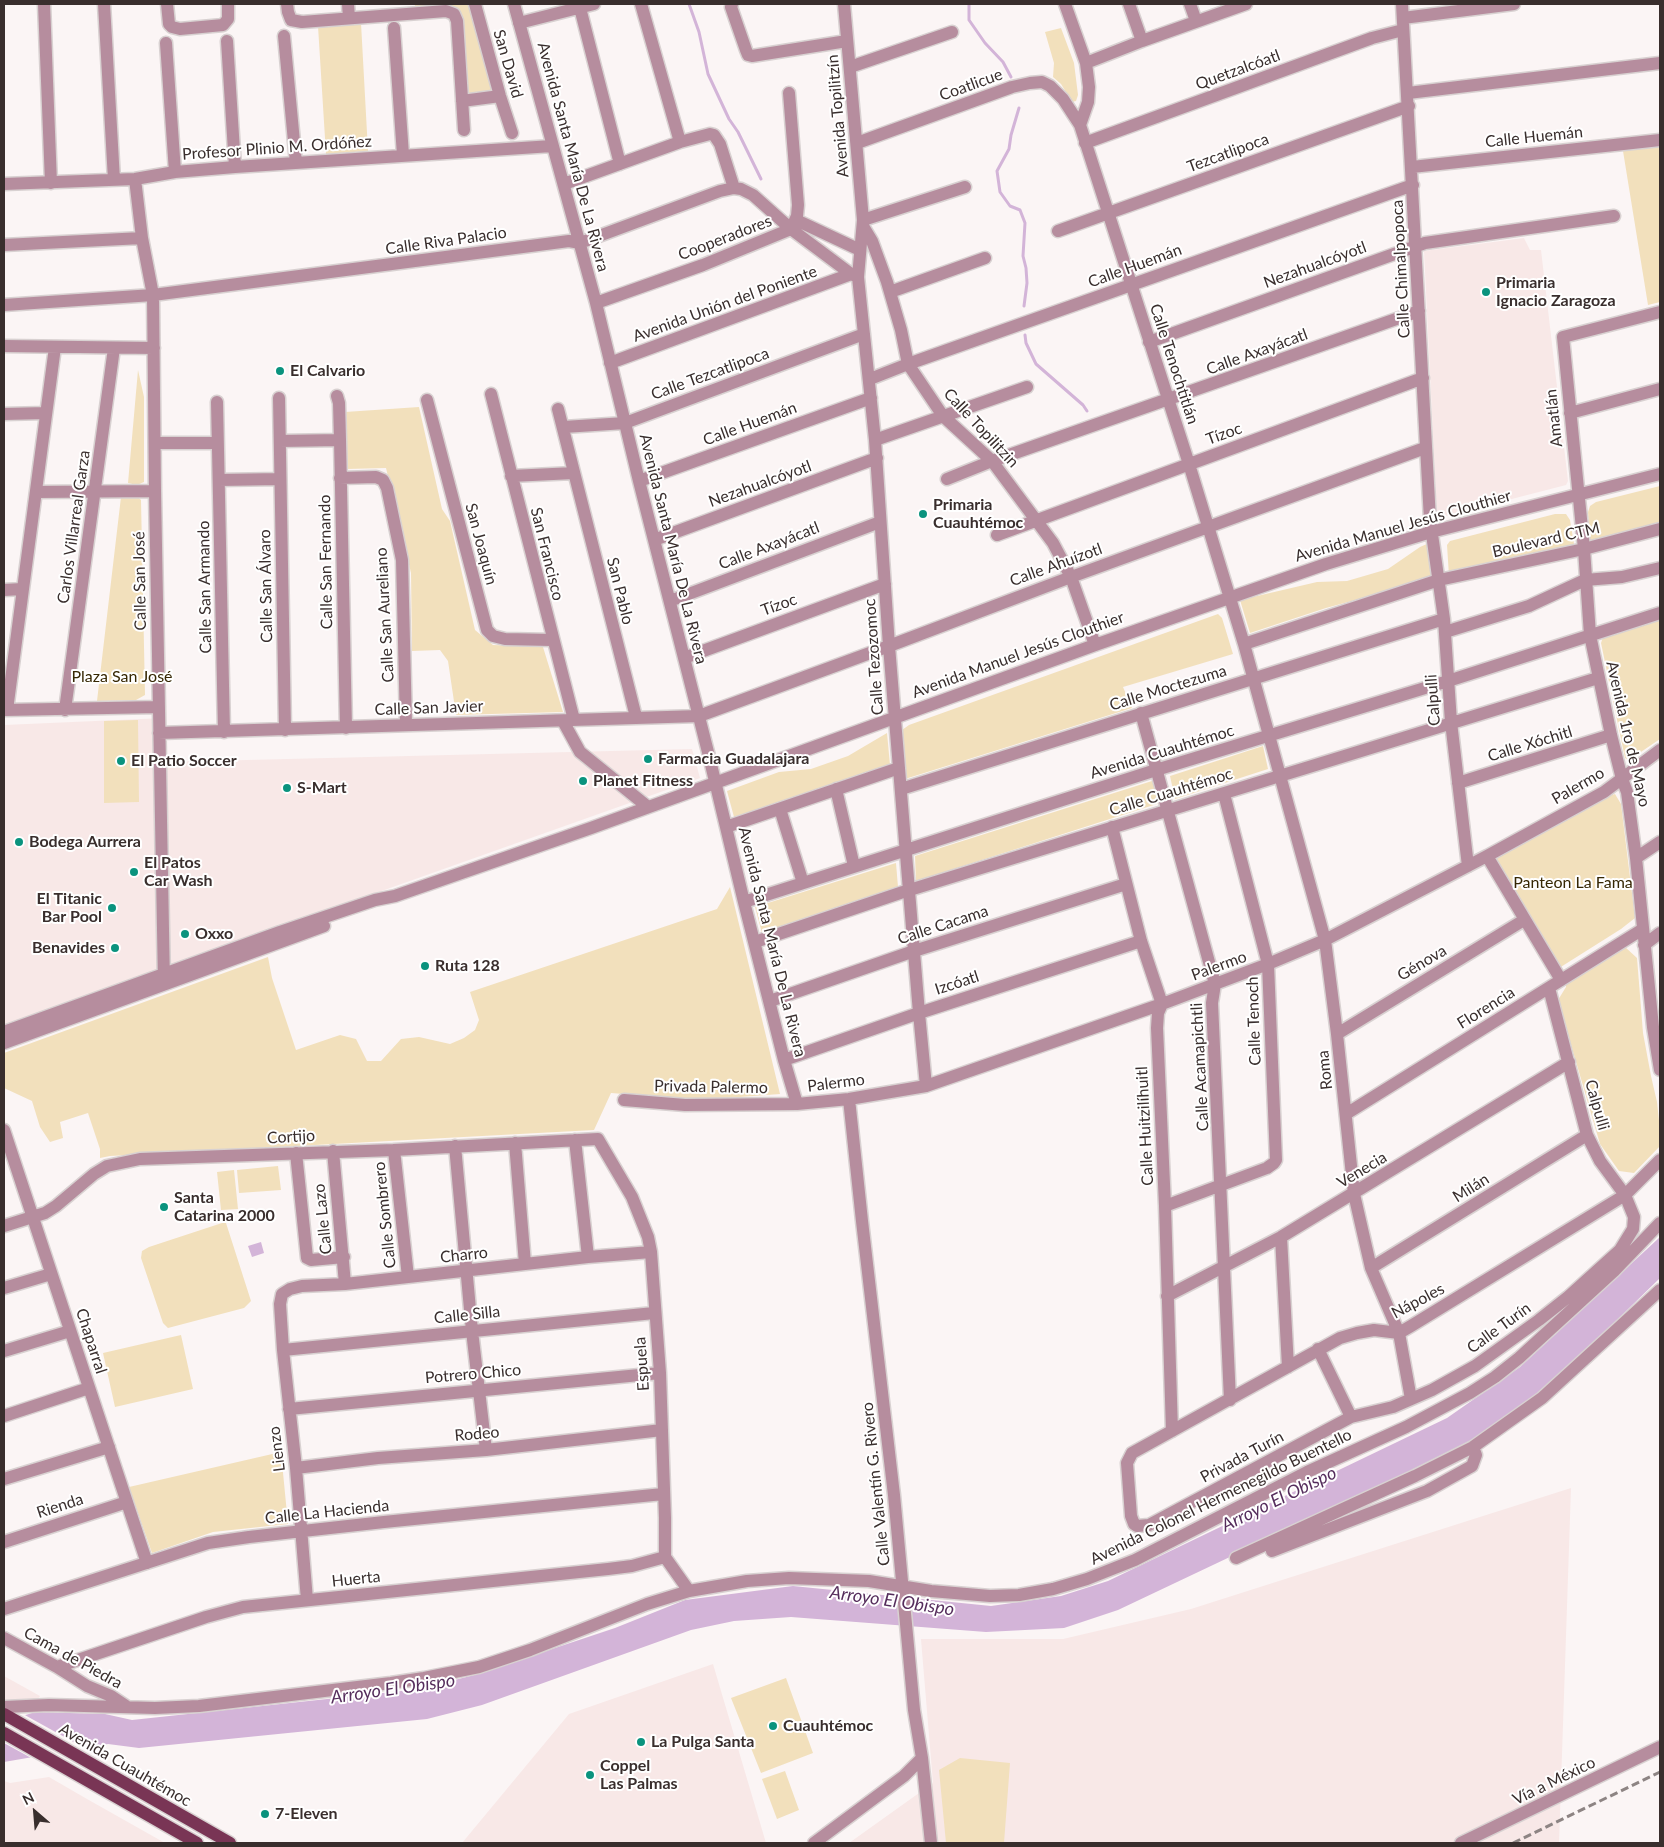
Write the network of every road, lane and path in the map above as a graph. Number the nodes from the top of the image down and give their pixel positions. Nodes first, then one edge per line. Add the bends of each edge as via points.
1 (44, 4) edge
2 (104, 4) edge
3 (166, 4) edge
4 (228, 4) edge
5 (287, 4) edge
6 (348, 4) edge
7 (475, 4) edge
8 (514, 4) edge
9 (594, 4) edge
10 (641, 4) edge
11 (732, 4) edge
12 (844, 4) edge
13 (1065, 4) edge
14 (1129, 4) edge
15 (1190, 4) edge
16 (1246, 4) edge
17 (1402, 4) edge
18 (1514, 4) edge
19 (579, 6) edge
20 (412, 8) edge
21 (349, 18) junction
22 (1196, 21) junction
23 (519, 23) junction
24 (1403, 24) junction
25 (394, 28) dead end
26 (952, 32) dead end
27 (284, 36) dead end
28 (226, 41) dead end
29 (847, 41) junction
30 (1142, 41) junction
31 (166, 43) dead end
32 (1086, 63) junction
33 (1660, 64) edge
34 (850, 67) junction
35 (789, 93) dead end
36 (500, 96) junction
37 (1408, 99) junction
38 (462, 101) junction
39 (1080, 125) junction
40 (464, 130) dead end
41 (512, 133) dead end
42 (1660, 140) edge
43 (680, 142) junction
44 (1086, 142) junction
45 (857, 143) junction
46 (552, 146) junction
47 (402, 155) junction
48 (296, 163) junction
49 (620, 164) junction
50 (235, 167) junction
51 (1412, 167) junction
52 (175, 172) junction
53 (135, 179) junction
54 (114, 180) junction
55 (51, 183) junction
56 (4, 184) edge
57 (564, 184) junction
58 (1413, 185) junction
59 (964, 187) dead end
60 (734, 188) junction
61 (1107, 214) junction
62 (1614, 216) dead end
63 (863, 223) junction
64 (794, 225) junction
65 (1058, 231) dead end
66 (142, 238) junction
67 (580, 243) junction
68 (4, 245) edge
69 (1416, 246) junction
70 (860, 250) junction
71 (985, 258) dead end
72 (855, 276) junction
73 (1131, 284) junction
74 (890, 292) junction
75 (153, 295) junction
76 (596, 303) junction
77 (4, 305) edge
78 (1419, 311) junction
79 (1660, 312) edge
80 (864, 334) junction
81 (1149, 342) junction
82 (4, 346) edge
83 (55, 347) junction
84 (114, 348) junction
85 (154, 348) junction
86 (610, 363) junction
87 (908, 364) junction
88 (1423, 378) junction
89 (870, 380) junction
90 (1027, 387) dead end
91 (1660, 389) edge
92 (492, 394) dead end
93 (337, 396) dead end
94 (279, 398) dead end
95 (871, 398) junction
96 (427, 400) dead end
97 (1169, 400) junction
98 (217, 402) dead end
99 (558, 409) dead end
100 (46, 413) junction
101 (1570, 413) junction
102 (4, 414) edge
103 (944, 416) junction
104 (624, 423) junction
105 (564, 427) junction
106 (340, 440) junction
107 (875, 440) junction
108 (217, 442) junction
109 (280, 442) junction
110 (155, 443) junction
111 (1425, 448) junction
112 (877, 458) junction
113 (992, 461) junction
114 (1189, 464) junction
115 (574, 472) junction
116 (1660, 474) edge
117 (511, 476) junction
118 (340, 478) junction
119 (280, 479) junction
120 (947, 479) dead end
121 (219, 480) junction
122 (639, 481) junction
123 (154, 491) junction
124 (36, 492) junction
125 (95, 492) junction
126 (1578, 495) junction
127 (1036, 520) junction
128 (880, 522) junction
129 (1208, 528) junction
130 (1660, 529) edge
131 (1431, 532) junction
132 (997, 535) dead end
133 (654, 540) junction
134 (1584, 548) junction
135 (1660, 568) edge
136 (1071, 576) junction
137 (1439, 580) junction
138 (1585, 580) junction
139 (885, 584) junction
140 (22, 589) junction
141 (4, 590) edge
142 (1230, 597) junction
143 (670, 601) junction
144 (1660, 613) edge
145 (1444, 626) junction
146 (1590, 636) junction
147 (552, 640) junction
148 (1244, 644) junction
149 (1094, 645) junction
150 (889, 646) junction
151 (10, 649) edge
152 (684, 658) junction
153 (1598, 678) junction
154 (1254, 679) junction
155 (1448, 681) junction
156 (159, 708) junction
157 (6, 710) edge
158 (64, 710) junction
159 (1141, 713) junction
160 (699, 716) junction
161 (636, 717) junction
162 (895, 717) junction
163 (568, 721) junction
164 (1451, 722) junction
165 (406, 724) junction
166 (346, 728) junction
167 (285, 730) junction
168 (224, 732) junction
169 (159, 733) junction
170 (1611, 735) junction
171 (1270, 736) junction
172 (1660, 750) edge
173 (899, 768) junction
174 (1156, 770) junction
175 (1280, 776) junction
176 (1622, 779) junction
177 (715, 782) junction
178 (1458, 783) junction
179 (836, 789) junction
180 (901, 789) junction
181 (1224, 794) junction
182 (648, 806) junction
183 (780, 808) junction
184 (1166, 811) junction
185 (726, 827) junction
186 (1112, 827) junction
187 (1660, 842) edge
188 (906, 850) junction
189 (1487, 856) junction
190 (1636, 858) junction
191 (854, 866) junction
192 (1468, 866) junction
193 (803, 883) junction
194 (1126, 884) junction
195 (909, 890) junction
196 (744, 902) junction
197 (1524, 920) junction
198 (1643, 929) junction
199 (1660, 934) edge
200 (1325, 940) junction
201 (1141, 941) junction
202 (755, 942) junction
203 (1644, 945) junction
204 (914, 951) junction
205 (1268, 964) junction
206 (164, 979) junction
207 (1561, 980) junction
208 (1215, 984) junction
209 (1660, 985) edge
210 (1549, 988) junction
211 (1650, 994) junction
212 (770, 1001) junction
213 (1162, 1004) junction
214 (919, 1013) junction
215 (4, 1032) edge
216 (1337, 1034) junction
217 (4, 1042) edge
218 (784, 1060) junction
219 (1569, 1062) junction
220 (1660, 1070) edge
221 (926, 1086) junction
222 (849, 1099) junction
223 (624, 1100) dead end
224 (797, 1104) junction
225 (1346, 1114) junction
226 (4, 1130) edge
227 (1587, 1135) junction
228 (598, 1139) joint
229 (575, 1140) junction
230 (515, 1143) junction
231 (454, 1146) junction
232 (394, 1150) junction
233 (333, 1152) junction
234 (296, 1153) junction
235 (1660, 1160) edge
236 (1222, 1185) junction
237 (1354, 1194) junction
238 (1625, 1195) junction
239 (1165, 1206) junction
240 (32, 1217) junction
241 (1635, 1222) joint
242 (1660, 1223) edge
243 (4, 1226) edge
244 (1281, 1237) junction
245 (651, 1252) junction
246 (344, 1257) junction
247 (588, 1257) junction
248 (525, 1264) junction
249 (1223, 1266) junction
250 (1371, 1268) junction
251 (467, 1272) junction
252 (52, 1274) junction
253 (408, 1277) junction
254 (346, 1284) junction
255 (4, 1288) edge
256 (1660, 1290) edge
257 (282, 1294) joint
258 (1167, 1296) junction
259 (654, 1314) junction
260 (70, 1331) junction
261 (472, 1331) junction
262 (1399, 1333) junction
263 (1318, 1349) junction
264 (283, 1350) junction
265 (4, 1352) edge
266 (1288, 1367) junction
267 (660, 1372) junction
268 (89, 1388) junction
269 (479, 1390) junction
270 (1411, 1399) junction
271 (1230, 1400) junction
272 (289, 1409) junction
273 (4, 1416) edge
274 (1352, 1417) junction
275 (662, 1430) junction
276 (1172, 1430) junction
277 (109, 1447) junction
278 (1473, 1447) junction
279 (486, 1450) junction
280 (1137, 1450) joint
281 (296, 1468) junction
282 (4, 1479) edge
283 (663, 1494) junction
284 (127, 1502) junction
285 (301, 1531) junction
286 (4, 1542) edge
287 (1272, 1551) dead end
288 (665, 1557) junction
289 (1236, 1558) dead end
290 (147, 1563) junction
291 (903, 1590) junction
292 (689, 1591) junction
293 (307, 1600) junction
294 (4, 1608) edge
295 (4, 1638) edge
296 (57, 1667) junction
297 (110, 1701) junction
298 (4, 1707) edge
299 (4, 1714) edge
300 (4, 1733) edge
301 (1660, 1748) edge
302 (922, 1758) junction
303 (197, 1843) edge
304 (230, 1843) edge
305 (814, 1843) edge
306 (931, 1843) edge
307 (1461, 1843) edge

1 - 55 street
2 - 54 street
3 - 4 street via 172,27 180,28 226,23
5 - 21 street via 291,20
6 - 21 street
7 - 36 street, San David
8 - 23 street, Avenida Santa María De La Rivera
9 - 19 street
10 - 43 street
11 - 29 street via 748,55 755,57
12 - 29 street, Avenida Topilitzín
13 - 32 street
14 - 30 street
15 - 22 street
16 - 22 street
17 - 24 street, Calle Chimalpopoca
18 - 24 street, Quetzalcóatl
19 - 23 street
19 - 49 street
20 - 21 street
20 - 38 street via 446,11 458,20
22 - 30 street
23 - 46 street, Avenida Santa María De La Rivera
24 - 37 street, Calle Chimalpopoca
24 - 44 street, Quetzalcóatl
25 - 47 street
26 - 34 street
27 - 48 street
28 - 50 street
29 - 34 street, Avenida Topilitzín
30 - 32 street
31 - 52 street
32 - 39 street via 1088,102
33 - 37 street, Tezcatlipoca
34 - 45 street, Avenida Topilitzín
35 - 64 street, Cooperadores via 798,205
36 - 38 street
36 - 41 street, San David
37 - 51 street, Calle Chimalpopoca
37 - 61 street, Tezcatlipoca
38 - 40 street
39 - 44 street, Calle Tenochtitlán
39 - 45 street, Coatlicue via 1063,99 1042,82 1012,87
42 - 51 street, Calle Huemán
43 - 49 street
43 - 60 street via 705,134 714,135
44 - 61 street, Calle Tenochtitlán
45 - 63 street, Avenida Topilitzín
46 - 47 street, Profesor Plinio M. Ordóñez
46 - 57 street, Avenida Santa María De La Rivera
47 - 48 street, Profesor Plinio M. Ordóñez
48 - 50 street, Profesor Plinio M. Ordóñez
49 - 57 street
50 - 52 street, Profesor Plinio M. Ordóñez
51 - 58 street, Calle Chimalpopoca
52 - 53 street, Profesor Plinio M. Ordóñez
53 - 54 street, Profesor Plinio M. Ordóñez
53 - 66 street, Calle San José
54 - 55 street, Profesor Plinio M. Ordóñez
55 - 56 street, Profesor Plinio M. Ordóñez
57 - 67 street, Avenida Santa María De La Rivera
58 - 69 street, Calle Chimalpopoca
58 - 73 street, Calle Huemán
59 - 63 street
60 - 64 street via 753,195
60 - 67 street, Calle Riva Palacio
61 - 65 street, Tezcatlipoca
61 - 73 street, Calle Tenochtitlán
62 - 69 street, Nezahualcóyotl via 1444,239
63 - 70 street, Calle Tezozomoc
63 - 74 street, Calle Topilitzin
64 - 70 street
64 - 72 street
64 - 76 street, Cooperadores via 703,264
66 - 68 street
66 - 75 street, Calle San José
67 - 75 street, Calle Riva Palacio via 568,241
67 - 76 street, Avenida Santa María De La Rivera
69 - 78 street, Calle Chimalpopoca
69 - 81 street, Nezahualcóyotl
70 - 72 street, Calle Tezozomoc
71 - 74 street
72 - 80 street, Calle Tezozomoc
72 - 86 street, Avenida Unión del Poniente
73 - 81 street, Calle Tenochtitlán
73 - 87 street, Calle Huemán
74 - 87 street, Calle Topilitzin
75 - 77 street, Calle Riva Palacio
75 - 85 street, Calle San José
76 - 86 street, Avenida Santa María De La Rivera
78 - 88 street, Calle Chimalpopoca
78 - 97 street, Calle Axayácatl
79 - 101 street, Amatlán via 1563,337
80 - 89 street, Calle Tezozomoc
80 - 104 street, Calle Tezcatlipoca
81 - 97 street, Calle Tenochtitlán
82 - 83 street
83 - 84 street
83 - 100 street
84 - 85 street
84 - 125 street, Carlos Villarreal Garza
85 - 110 street, Calle San José
86 - 104 street, Avenida Santa María De La Rivera
87 - 89 street, Calle Huemán
87 - 103 street, Calle Topilitzin
88 - 111 street, Calle Chimalpopoca
88 - 114 street, Tízoc
89 - 95 street, Calle Tezozomoc
90 - 103 street
91 - 101 street
92 - 117 street, San Francisco
93 - 106 street, Calle San Fernando
94 - 109 street, Calle San Álvaro
95 - 107 street, Calle Tezozomoc
95 - 122 street, Calle Huemán
96 - 147 street, San Joaquín via 487,630 493,636 505,639
97 - 113 street, Calle Axayácatl
97 - 114 street, Calle Tenochtitlán
98 - 108 street, Calle San Armando
99 - 105 street, San Pablo
100 - 102 street
100 - 124 street
101 - 126 street, Amatlán
103 - 107 street
103 - 113 street, Calle Topilitzin
104 - 105 street, Calle Tezcatlipoca
104 - 122 street, Avenida Santa María De La Rivera
105 - 115 street, San Pablo
106 - 109 street
106 - 118 street, Calle San Fernando
107 - 112 street, Calle Tezozomoc
108 - 110 street
108 - 121 street, Calle San Armando
109 - 119 street, Calle San Álvaro
110 - 123 street, Calle San José
111 - 129 street, Calle Ahuízotl
111 - 131 street, Calle Chimalpopoca
112 - 128 street, Calle Tezozomoc
112 - 133 street, Nezahualcóyotl
113 - 120 street, Calle Axayácatl
113 - 127 street, Calle Topilitzin
114 - 127 street, Tízoc
114 - 129 street, Calle Tenochtitlán
115 - 117 street
115 - 161 street, San Pablo
116 - 126 street, Avenida Manuel Jesús Clouthier
117 - 147 street, San Francisco
118 - 165 street, Calle San Aureliano via 376,477 387,488 402,560
118 - 166 street, Calle San Fernando
119 - 121 street
119 - 167 street, Calle San Álvaro
121 - 168 street, Calle San Armando
122 - 133 street, Avenida Santa María De La Rivera
123 - 125 street
123 - 156 street, Calle San José
124 - 125 street
124 - 140 street
125 - 158 street, Carlos Villarreal Garza
126 - 131 street, Avenida Manuel Jesús Clouthier
126 - 134 street, Avenida 1ro de Mayo
127 - 132 street, Tízoc
127 - 136 street, Calle Topilitzin
128 - 139 street, Calle Tezozomoc
128 - 143 street, Calle Axayácatl
129 - 136 street, Calle Ahuízotl
129 - 142 street, Calle Tenochtitlán
130 - 134 street, Boulevard CTM
131 - 137 street, Calpulli
131 - 142 street, Avenida Manuel Jesús Clouthier
133 - 143 street, Avenida Santa María De La Rivera
134 - 137 street, Boulevard CTM
134 - 138 street, Avenida 1ro de Mayo
135 - 138 street via 1622,577
136 - 149 street, Calle Topilitzin
136 - 150 street, Calle Ahuízotl
137 - 145 street, Calpulli
137 - 148 street, Boulevard CTM
138 - 145 street, Calle Moctezuma via 1529,606
138 - 146 street, Avenida 1ro de Mayo
139 - 150 street, Calle Tezozomoc
139 - 152 street, Tízoc
140 - 141 street
140 - 151 street
142 - 148 street, Calle Tenochtitlán
142 - 149 street, Avenida Manuel Jesús Clouthier
143 - 152 street, Avenida Santa María De La Rivera
144 - 146 street, Avenida Cuauhtémoc
145 - 154 street, Calle Moctezuma
145 - 155 street, Calpulli
146 - 153 street, Avenida 1ro de Mayo
146 - 155 street, Avenida Cuauhtémoc
147 - 163 street, San Francisco
148 - 154 street, Calle Tenochtitlán
149 - 162 street, Avenida Manuel Jesús Clouthier
150 - 160 street, Calle Ahuízotl
150 - 162 street, Calle Tezozomoc
151 - 157 street
152 - 160 street, Avenida Santa María De La Rivera
153 - 164 street, Calle Cuauhtémoc
153 - 170 street, Avenida 1ro de Mayo
154 - 159 street, Calle Moctezuma
154 - 171 street, Calle Tenochtitlán
155 - 164 street, Calpulli
155 - 171 street, Avenida Cuauhtémoc
156 - 158 street
156 - 169 street, Calle San José
157 - 158 street
159 - 174 street, Calle Acamapichtli
159 - 180 street, Calle Moctezuma
160 - 161 street, Calle San Javier
160 - 177 street, Avenida Santa María De La Rivera
161 - 163 street, Calle San Javier
162 - 173 street, Calle Tezozomoc
162 - 177 street, Avenida Manuel Jesús Clouthier
163 - 165 street, Calle San Javier
163 - 182 street, San Francisco via 580,752
164 - 175 street, Calle Cuauhtémoc
164 - 178 street, Calpulli
165 - 166 street, Calle San Javier
166 - 167 street, Calle San Javier
167 - 168 street, Calle San Javier
168 - 169 street, Calle San Javier
169 - 206 street, Calle San José
170 - 176 street, Avenida 1ro de Mayo
170 - 178 street, Calle Xóchitl
171 - 174 street, Avenida Cuauhtémoc
171 - 175 street, Roma
172 - 176 street, Palermo
173 - 179 street
173 - 180 street, Calle Tezozomoc
174 - 184 street, Calle Acamapichtli
174 - 188 street, Avenida Cuauhtémoc
175 - 181 street, Calle Cuauhtémoc
175 - 200 street, Roma
176 - 189 street, Palermo
176 - 190 street, Avenida 1ro de Mayo via 1627,792
177 - 182 street, Avenida Manuel Jesús Clouthier
177 - 185 street, Avenida Santa María De La Rivera
178 - 192 street, Calpulli
179 - 183 street
179 - 191 street
180 - 188 street, Calle Tezozomoc
181 - 184 street, Calle Cuauhtémoc
181 - 205 street, Calle Tenoch
182 - 206 street, Avenida Manuel Jesús Clouthier via 395,896 383,904
183 - 185 street
183 - 193 street
184 - 186 street, Calle Cuauhtémoc
184 - 208 street, Calle Acamapichtli
185 - 196 street, Avenida Santa María De La Rivera
186 - 194 street
186 - 195 street, Calle Cuauhtémoc
187 - 190 street
188 - 191 street, Avenida Cuauhtémoc
188 - 195 street, Calle Tezozomoc
189 - 192 street, Palermo
189 - 197 street
190 - 198 street, Avenida 1ro de Mayo
191 - 193 street, Avenida Cuauhtémoc
192 - 200 street, Palermo
193 - 196 street, Avenida Cuauhtémoc
194 - 201 street
194 - 204 street, Calle Cacama
195 - 202 street, Calle Cuauhtémoc
195 - 204 street, Calle Tezozomoc
196 - 202 street, Avenida Santa María De La Rivera
197 - 207 street
197 - 216 street, Génova
198 - 203 street, Avenida 1ro de Mayo
198 - 207 street, Florencia
199 - 203 street
200 - 205 street, Palermo
200 - 216 street, Roma
201 - 213 street
201 - 214 street, Izcóatl
202 - 212 street, Avenida Santa María De La Rivera
203 - 211 street, Avenida 1ro de Mayo
204 - 212 street, Calle Cacama
204 - 214 street, Calle Tezozomoc
205 - 208 street, Palermo
205 - 236 street, Calle Tenoch via 1276,1157 1274,1163 1266,1168
206 - 215 street, Avenida Manuel Jesús Clouthier
206 - 217 street, Avenida Manuel Jesús Clouthier
207 - 210 street, Florencia
208 - 213 street, Palermo
208 - 236 street, Calle Acamapichtli via 1212,1003
209 - 211 street
210 - 219 street, Calpulli
210 - 225 street, Florencia
211 - 220 street, Avenida 1ro de Mayo
212 - 218 street, Avenida Santa María De La Rivera
213 - 221 street, Palermo
213 - 239 street, Calle Huitzilíhuitl via 1157,1028
214 - 218 street, Izcóatl
214 - 221 street, Calle Tezozomoc
216 - 225 street, Roma
218 - 224 street, Avenida Santa María De La Rivera
219 - 227 street, Calpulli
219 - 237 street, Venecia
221 - 222 street, Palermo
222 - 224 street, Palermo
222 - 291 street, Calle Valentín G. Rivero
223 - 224 street, Privada Palermo via 685,1105
225 - 237 street, Roma
226 - 240 street, Chaparral
227 - 238 street, Calpulli via 1600,1161
227 - 250 street, Milán
228 - 229 street, Cortijo
228 - 245 street, Espuela via 632,1197
229 - 230 street, Cortijo
229 - 247 street
230 - 231 street, Cortijo
230 - 248 street
231 - 232 street, Cortijo
231 - 251 street
232 - 233 street, Cortijo
232 - 253 street, Calle Sombrero
233 - 234 street, Cortijo
233 - 246 street, Calle Lazo
234 - 240 street, Cortijo via 140,1160 107,1166 56,1206
234 - 246 street via 307,1258
235 - 238 street, Nápoles
236 - 239 street
236 - 249 street, Calle Acamapichtli
237 - 244 street, Venecia
237 - 250 street, Roma
238 - 241 street, Calpulli
238 - 262 street, Nápoles
239 - 258 street, Calle Huitzilíhuitl
240 - 243 street, Cortijo
240 - 252 street, Chaparral
241 - 270 street, Calle Turín via 1630,1237 1620,1250 1568,1297 1475,1366
242 - 291 street, Avenida Colonel Hermenegildo Buentello via 1614,1271 1495,1377 1437,1411 1307,1472 1135,1560 1070,1584 1019,1596
244 - 249 street, Venecia
244 - 266 street
245 - 247 street, Charro
245 - 259 street, Espuela
246 - 254 street, Calle Lazo
247 - 248 street, Charro
248 - 251 street, Charro
249 - 258 street, Venecia
249 - 271 street, Calle Acamapichtli
250 - 262 street, Roma
251 - 253 street, Charro
251 - 261 street
252 - 255 street
252 - 260 street, Chaparral
253 - 254 street, Charro
254 - 257 street, Charro via 302,1286
256 - 278 street via 1542,1398
257 - 264 street, Lienzo
258 - 276 street, Calle Huitzilíhuitl
259 - 261 street, Calle Silla
259 - 267 street, Espuela
260 - 265 street
260 - 268 street, Chaparral
261 - 264 street, Calle Silla
261 - 269 street
262 - 263 street, Nápoles via 1374,1330 1357,1333
262 - 270 street, Roma
263 - 266 street, Nápoles
263 - 274 street
264 - 272 street, Lienzo
266 - 271 street, Nápoles
267 - 269 street, Potrero Chico
267 - 275 street, Espuela
268 - 273 street
268 - 277 street, Chaparral
269 - 272 street, Potrero Chico
269 - 279 street
270 - 274 street, Calle Turín
271 - 276 street, Nápoles
272 - 281 street, Lienzo
274 - 280 street, Privada Turín via 1149,1525 1137,1526 1131,1516 1127,1463
275 - 279 street, Rodeo
275 - 283 street, Espuela
276 - 280 street, Nápoles
277 - 282 street
277 - 284 street, Chaparral
278 - 287 street via 1476,1455 1472,1466 1427,1490
278 - 289 street
279 - 281 street, Rodeo
281 - 285 street, Lienzo
283 - 285 street, Calle La Hacienda
283 - 288 street, Espuela
284 - 286 street, Rienda
284 - 290 street, Chaparral
285 - 290 street, Calle La Hacienda via 208,1543
285 - 293 street, Lienzo
288 - 292 street
288 - 293 street, Huerta via 608,1569
290 - 294 street, Calle La Hacienda
291 - 292 street, Avenida Colonel Hermenegildo Buentello via 869,1581 789,1578 746,1581
291 - 302 street, Calle Valentín G. Rivero via 914,1710
292 - 297 street, Avenida Colonel Hermenegildo Buentello via 522,1653 479,1667 424,1678 199,1706 155,1708
293 - 296 street, Huerta via 243,1607
295 - 296 street, Cama de Piedra
296 - 297 street, Cama de Piedra
297 - 298 street, Avenida Colonel Hermenegildo Buentello
299 - 304 main road, Avenida Cuauhtémoc
300 - 303 main road, Avenida Cuauhtémoc
301 - 307 street, Vía a México
302 - 305 street via 904,1776
302 - 306 street, Calle Valentín G. Rivero

